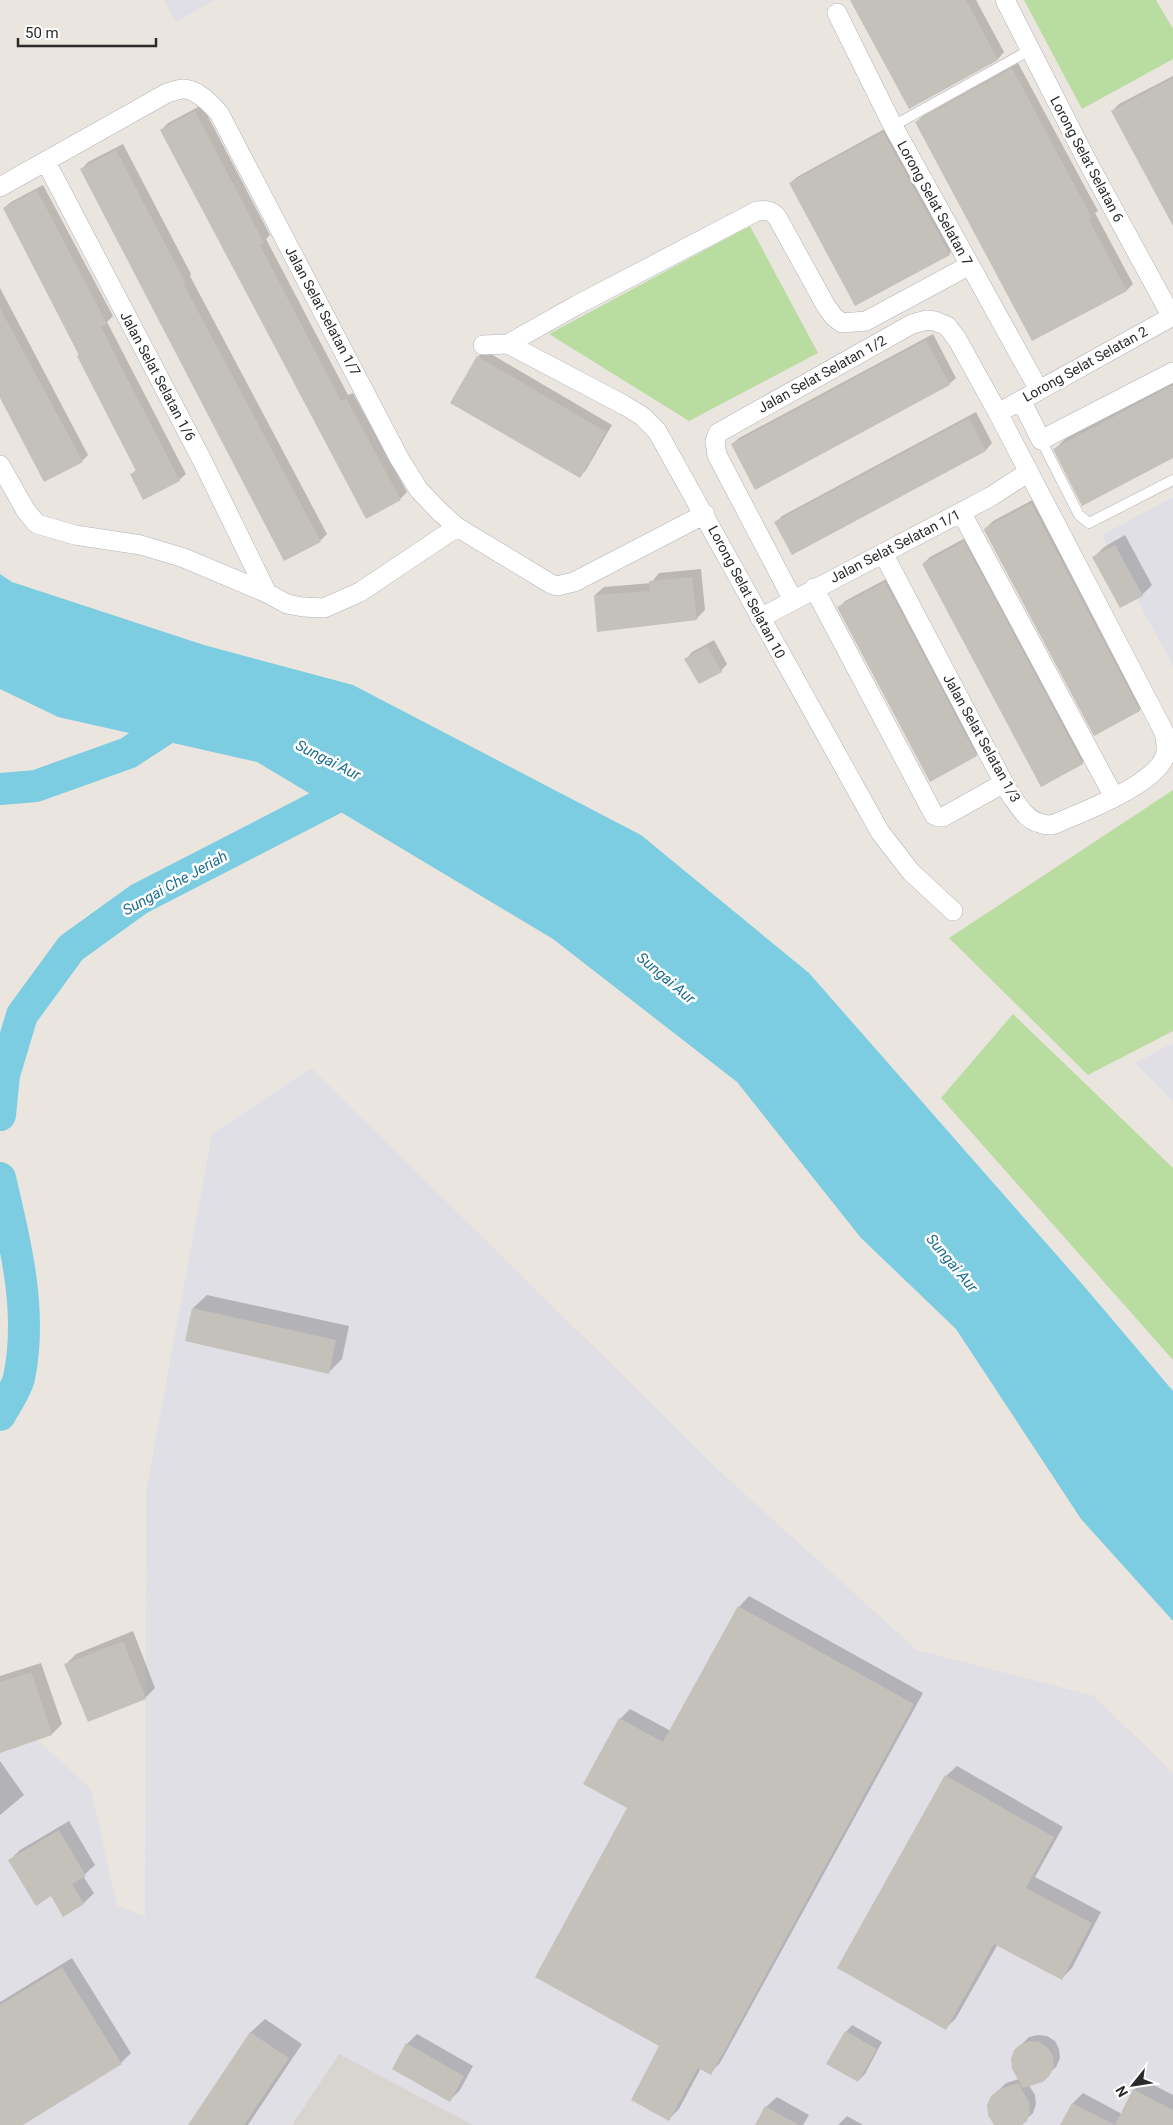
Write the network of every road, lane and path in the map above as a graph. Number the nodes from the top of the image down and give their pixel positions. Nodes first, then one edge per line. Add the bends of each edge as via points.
1 (1005, 0) edge
2 (837, 13) dead end
3 (1030, 50) junction
4 (893, 126) junction
5 (46, 162) junction
6 (0, 186) edge
7 (970, 265) junction
8 (1172, 316) edge
9 (508, 344) junction
10 (483, 345) dead end
11 (1173, 372) edge
12 (1039, 390) junction
13 (1020, 400) junction
14 (998, 413) junction
15 (1040, 440) junction
16 (0, 465) edge
17 (1029, 472) junction
18 (1173, 480) edge
19 (961, 512) junction
20 (705, 514) junction
21 (457, 526) junction
22 (883, 553) junction
23 (814, 588) junction
24 (267, 592) junction
25 (793, 600) junction
26 (760, 618) junction
27 (1004, 783) junction
28 (1114, 797) junction
29 (953, 912) dead end

1 - 3 street, Lorong Selat Selatan 6
2 - 4 street, Lorong Selat Selatan 7
3 - 4 lane
3 - 8 street, Lorong Selat Selatan 6
4 - 7 street, Lorong Selat Selatan 7
5 - 6 street
5 - 21 street, Jalan Selat Selatan 1/7 via 167,93 183,89 206,99 219,113 399,458 420,490
5 - 24 street, Jalan Selat Selatan 1/6 via 202,460
7 - 9 street via 866,321 842,323 826,306 777,216 772,211 757,211
7 - 12 street, Lorong Selat Selatan 7
8 - 12 street, Lorong Selat Selatan 2
9 - 10 street
9 - 20 street, Lorong Selat Selatan 10 via 642,416 657,430
11 - 15 street
12 - 13 street, Lorong Selat Selatan 2
13 - 14 street, Lorong Selat Selatan 2
13 - 15 street
14 - 17 street, Jalan Selat Selatan 1/2
14 - 25 street, Jalan Selat Selatan 1/2 via 957,339 947,326 927,320 912,324 718,433 715,441 717,455
15 - 18 lane via 1079,515 1089,523
16 - 24 street via 37,524 75,535 141,545 184,558
17 - 19 street, Jalan Selat Selatan 1/1
17 - 28 street, Jalan Selat Selatan 1/3 via 1164,732 1166,756 1161,764 1146,778
19 - 22 street, Jalan Selat Selatan 1/1
19 - 28 street
20 - 21 street, Jalan Selat Selatan 1/7 via 574,582 557,586
20 - 26 street, Lorong Selat Selatan 10
21 - 24 street via 360,592 324,608 287,604
22 - 23 street, Jalan Selat Selatan 1/1
22 - 27 street, Jalan Selat Selatan 1/3
23 - 25 street, Jalan Selat Selatan 1/1
23 - 27 street via 934,815 943,816
25 - 26 street, Jalan Selat Selatan 1/1
26 - 29 street, Lorong Selat Selatan 10 via 880,832 911,872
27 - 28 street, Jalan Selat Selatan 1/3 via 1029,819 1051,825

